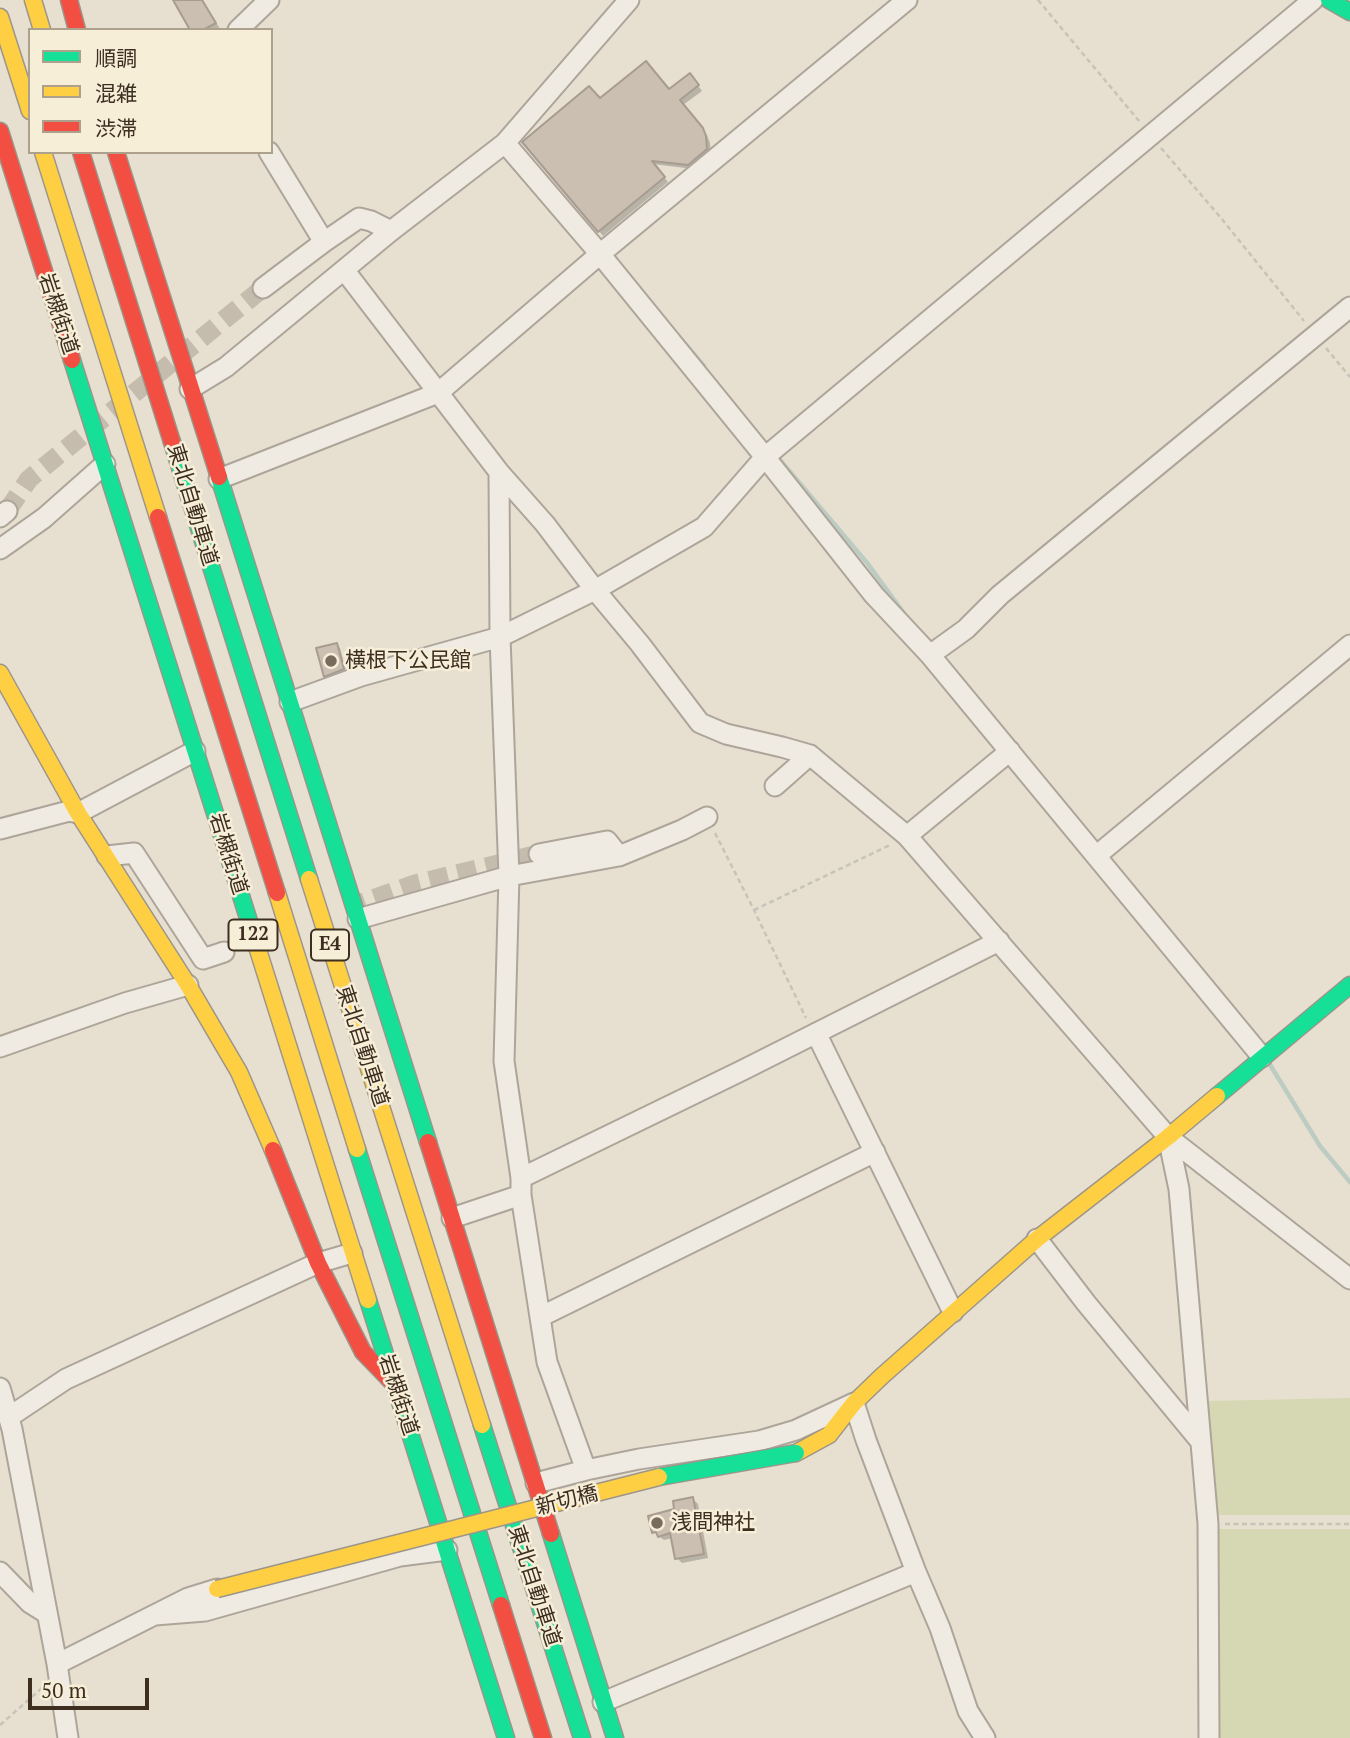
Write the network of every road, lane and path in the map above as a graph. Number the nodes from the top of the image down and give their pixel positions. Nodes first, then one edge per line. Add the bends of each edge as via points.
1 (33, 0) edge
2 (69, 0) edge
3 (269, 0) edge
4 (629, 0) edge
5 (907, 0) edge
6 (1038, 0) edge
7 (1313, 0) edge
8 (1329, 0) edge
9 (1350, 12) edge
10 (0, 17) edge
11 (42, 28) edge
12 (77, 28) edge
13 (240, 28) edge
14 (28, 105) edge
15 (0, 131) edge
16 (1151, 135) junction
17 (505, 143) junction
18 (44, 154) edge
19 (82, 154) edge
20 (117, 154) edge
21 (270, 154) edge
22 (391, 231) junction
23 (324, 242) junction
24 (600, 254) junction
25 (345, 271) junction
26 (264, 288) tunnel mouth
27 (1350, 307) edge
28 (1316, 336) junction
29 (1350, 376) edge
30 (190, 389) junction
31 (438, 393) junction
32 (765, 457) junction
33 (105, 464) junction
34 (499, 472) junction
35 (219, 479) junction
36 (0, 549) edge
37 (595, 590) junction
38 (500, 637) junction
39 (1350, 645) edge
40 (930, 655) junction
41 (0, 673) edge
42 (290, 702) junction
43 (195, 751) junction
44 (1010, 751) junction
45 (810, 755) junction
46 (775, 786) dead end
47 (78, 813) junction
48 (707, 817) joint
49 (0, 829) edge
50 (907, 836) junction
51 (539, 854) tunnel mouth
52 (107, 856) junction
53 (619, 856) junction
54 (1096, 856) junction
55 (509, 876) junction
56 (754, 911) junction
57 (358, 919) junction
58 (999, 941) junction
59 (224, 951) dead end
60 (188, 985) junction
61 (1350, 985) edge
62 (815, 1034) junction
63 (0, 1046) edge
64 (1262, 1057) junction
65 (1168, 1137) junction
66 (875, 1152) junction
67 (521, 1187) junction
68 (452, 1218) junction
69 (1037, 1239) junction
70 (352, 1253) junction
71 (318, 1264) junction
72 (1350, 1279) edge
73 (953, 1312) junction
74 (540, 1317) junction
75 (395, 1386) junction
76 (0, 1388) edge
77 (854, 1404) junction
78 (7, 1429) edge
79 (1201, 1442) junction
80 (586, 1470) junction
81 (536, 1483) junction
82 (1208, 1524) junction
83 (1350, 1524) edge
84 (447, 1550) junction
85 (0, 1572) edge
86 (916, 1572) junction
87 (218, 1589) joint
88 (46, 1613) junction
89 (155, 1615) junction
90 (58, 1669) junction
91 (603, 1702) junction
92 (0, 1725) edge
93 (68, 1738) edge
94 (506, 1738) edge
95 (543, 1738) edge
96 (582, 1738) edge
97 (615, 1738) edge
98 (985, 1738) edge
99 (1209, 1738) edge

1 - 11 main road
2 - 12 main road
3 - 13 street
4 - 17 street
5 - 24 street
6 - 16 path
7 - 16 street
8 - 9 main road
10 - 14 main road
15 - 33 main road, 岩槻街道 / 122
16 - 28 path
16 - 32 street
17 - 22 street
17 - 24 street
18 - 95 main road, 東北自動車道 / E4
19 - 96 main road, 東北自動車道 / E4
20 - 30 main road
21 - 23 street
22 - 23 street via 359,218
22 - 25 street
23 - 26 street
24 - 31 street
24 - 32 street
25 - 30 street via 226,367
25 - 31 street
27 - 28 street
28 - 29 path
28 - 40 street
30 - 35 main road
31 - 34 street
31 - 35 street
32 - 37 street via 704,527
32 - 40 street via 874,595
33 - 36 street via 44,518
33 - 43 main road, 岩槻街道 / 122
34 - 37 street
34 - 38 street
35 - 42 main road
37 - 38 street
37 - 45 street via 700,723
38 - 42 street via 361,676
38 - 55 street
39 - 54 street
40 - 44 street
41 - 47 main road
42 - 57 main road
43 - 47 street
43 - 70 main road, 岩槻街道 / 122
44 - 50 street
44 - 54 street
45 - 46 street
45 - 50 street
47 - 49 street via 69,811
47 - 52 main road
48 - 53 street
48 - 56 path
50 - 56 path
50 - 58 street
51 - 53 street via 607,841
52 - 59 street via 134,853 203,959
52 - 60 main road
53 - 55 street
54 - 64 street
55 - 57 street
55 - 67 street via 504,1061
56 - 62 path
57 - 68 main road
58 - 62 street
58 - 65 street
60 - 63 street
60 - 71 main road via 239,1072
61 - 64 main road, 新切橋
62 - 66 street
62 - 67 street
64 - 65 main road, 新切橋
65 - 69 main road, 新切橋
65 - 72 street
65 - 79 street via 1179,1189
66 - 73 street
66 - 74 street
67 - 68 street
67 - 74 street
68 - 81 main road
69 - 73 main road, 新切橋
69 - 79 street
70 - 71 street
70 - 75 main road, 岩槻街道 / 122
71 - 75 main road via 363,1352
71 - 78 street via 66,1380
73 - 77 main road, 新切橋
74 - 80 street via 547,1362
75 - 84 main road, 岩槻街道 / 122
76 - 78 street
77 - 80 street via 758,1441
77 - 86 street
77 - 87 main road, 新切橋, bridge via 829,1435 796,1453 661,1477
78 - 88 street
79 - 82 street
80 - 81 street
81 - 91 main road
82 - 83 path
82 - 99 street
84 - 89 street via 400,1556 205,1611
84 - 94 main road, 岩槻街道 / 122
85 - 88 street
86 - 91 street
86 - 98 street via 968,1711
87 - 89 street
88 - 90 street
89 - 90 street
90 - 92 path
90 - 93 street
91 - 97 main road

